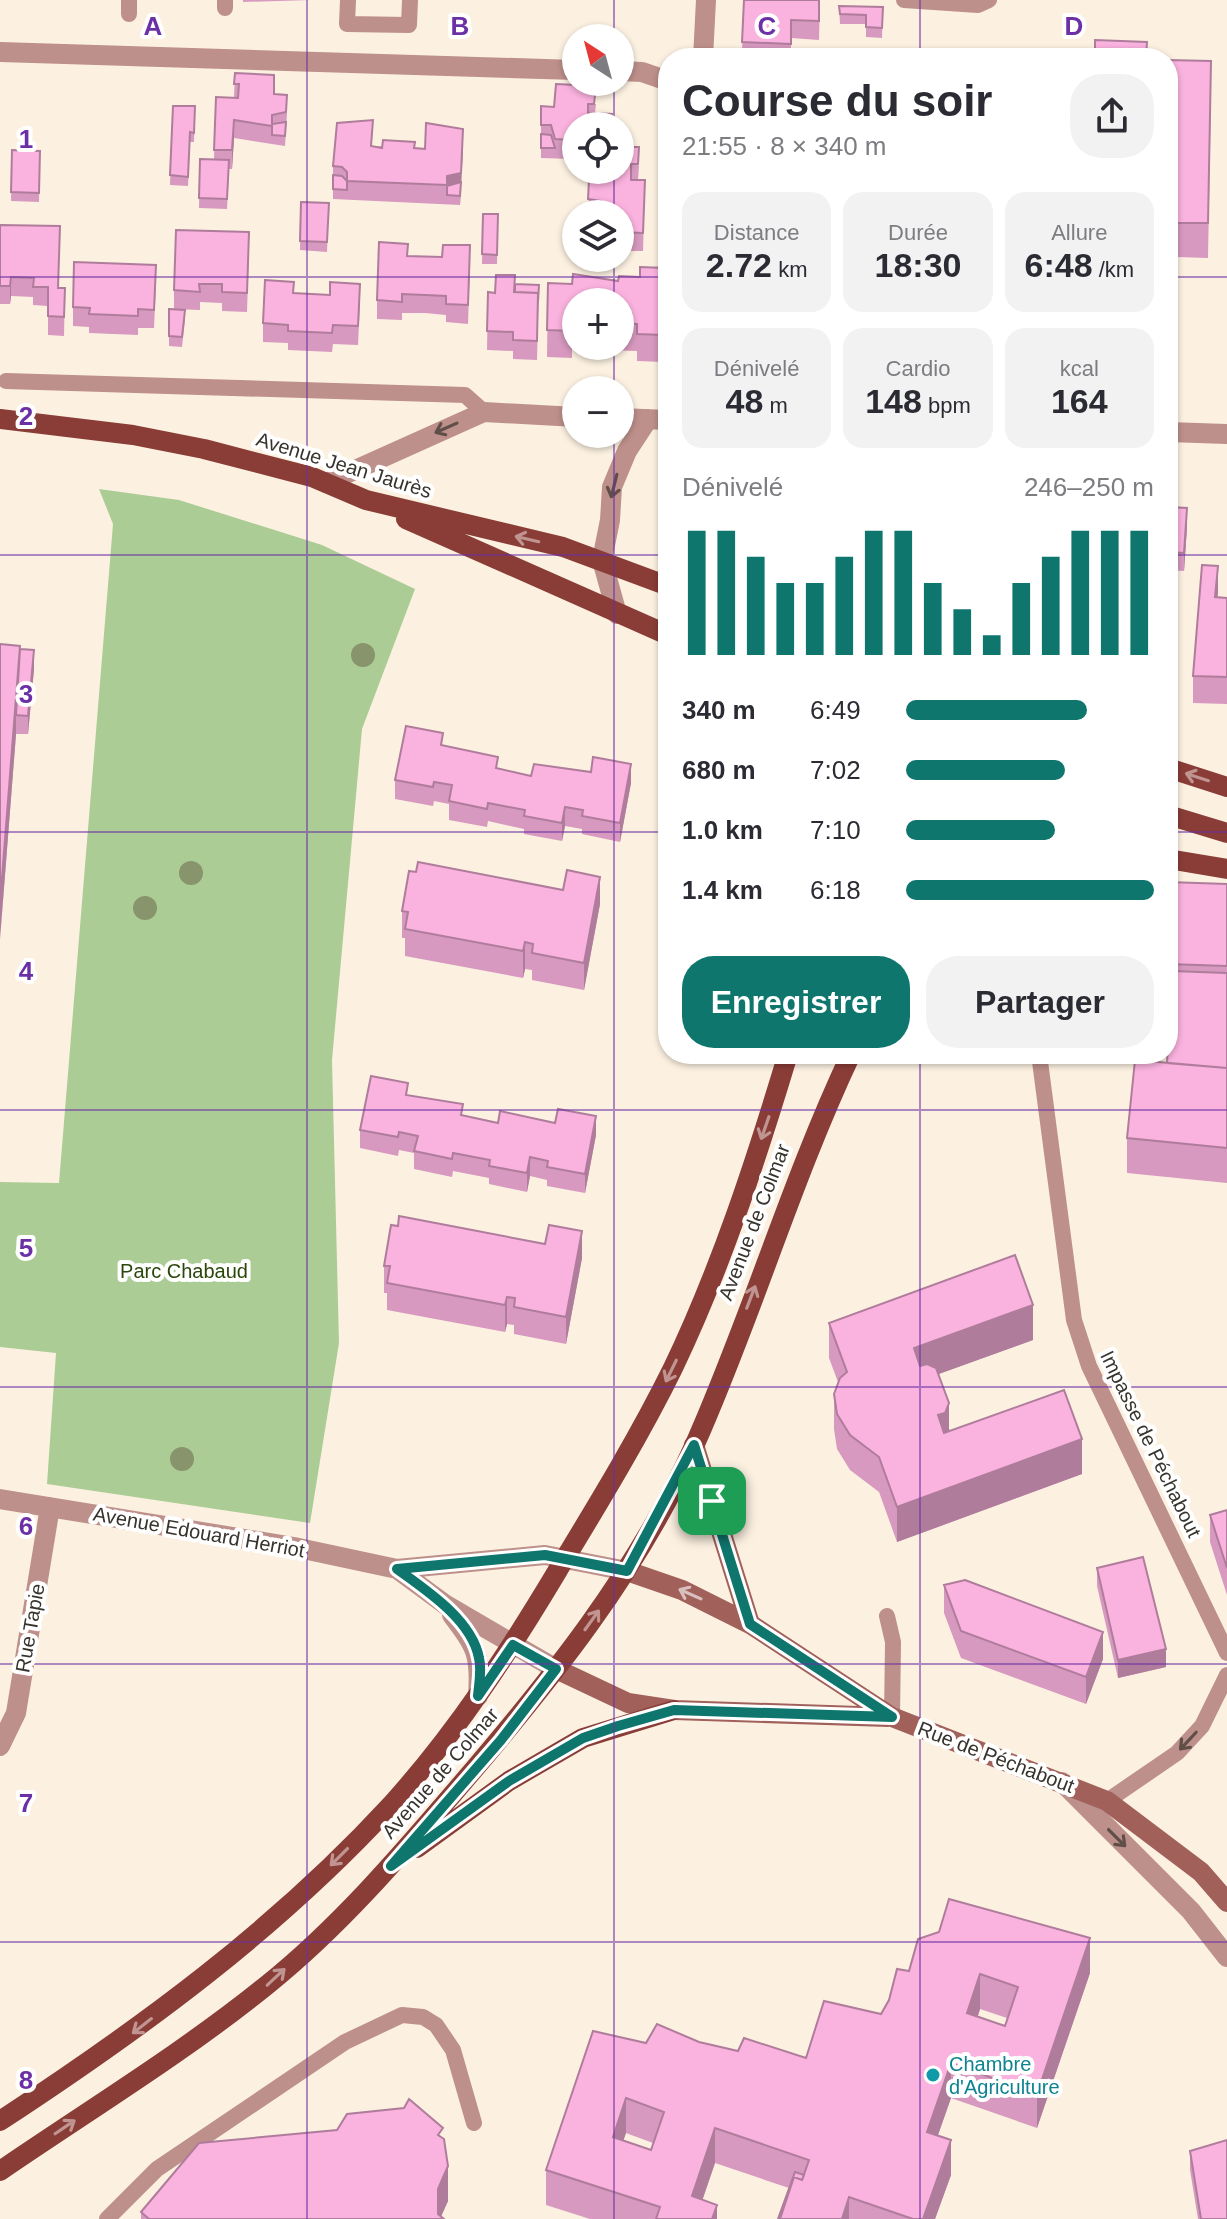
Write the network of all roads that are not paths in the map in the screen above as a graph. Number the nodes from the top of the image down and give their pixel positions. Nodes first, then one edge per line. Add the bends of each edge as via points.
1 (348, 0) edge
2 (410, 0) edge
3 (706, 0) edge
4 (904, 0) edge
5 (989, 0) edge
6 (704, 48) edge
7 (0, 52) edge
8 (562, 70) edge
9 (634, 72) edge
10 (658, 78) edge
11 (6, 381) dead end
12 (484, 412) junction
13 (562, 416) edge
14 (0, 419) edge
15 (634, 419) edge
16 (658, 420) edge
17 (1178, 432) edge
18 (1227, 434) edge
19 (326, 483) junction
20 (366, 500) junction
21 (602, 560) junction
22 (658, 582) edge
23 (617, 614) junction
24 (658, 631) edge
25 (1178, 771) edge
26 (1227, 787) edge
27 (1178, 818) edge
28 (1227, 833) edge
29 (1178, 861) edge
30 (1227, 869) edge
31 (785, 1064) edge
32 (832, 1064) edge
33 (846, 1064) edge
34 (1040, 1064) edge
35 (816, 1128) junction
36 (694, 1445) junction
37 (0, 1499) edge
38 (50, 1507) junction
39 (566, 1557) junction
40 (397, 1569) junction
41 (627, 1571) junction
42 (446, 1605) junction
43 (887, 1616) dead end
44 (750, 1624) junction
45 (513, 1645) junction
46 (1227, 1653) edge
47 (556, 1669) junction
48 (1227, 1675) edge
49 (478, 1696) junction
50 (674, 1710) junction
51 (892, 1717) junction
52 (1, 1740) edge
53 (1062, 1782) junction
54 (1107, 1801) junction
55 (391, 1866) junction
56 (1227, 1902) edge
57 (1227, 1957) edge
58 (0, 2121) edge
59 (474, 2123) dead end
60 (0, 2171) edge
61 (107, 2219) edge

1 - 2 lane via 347,24 409,25
3 - 6 street
4 - 5 lane via 978,5
7 - 8 street
9 - 10 street
11 - 12 lane via 465,395
12 - 13 street
12 -> 19 street
14 - 19 main road, Avenue Jean Jaurès via 133,435
15 - 16 street
16 -> 21 street via 627,451 612,487
17 - 18 street
19 - 20 main road, Avenue Jean Jaurès
21 -> 20 main road, Avenue Jean Jaurès
20 - 23 main road
21 - 22 main road, Avenue Jean Jaurès
21 - 23 street
23 - 24 main road
26 -> 25 main road
27 - 28 main road
29 - 30 main road
31 -> 39 main road, Avenue de Colmar via 706,1294 651,1410
32 - 35 main road
33 - 35 main road, Avenue de Colmar
34 - 46 lane, Impasse de Péchabout via 1074,1320 1089,1366
36 -> 35 main road, Avenue de Colmar
36 - 41 main road, Avenue de Colmar
36 - 44 street
37 - 38 street, Avenue Edouard Herriot
38 - 40 street, Avenue Edouard Herriot
38 - 52 street, Rue Tapie via 16,1713
39 - 40 street via 492,1557
39 - 41 street
39 - 45 main road, Avenue de Colmar
40 - 42 street
44 -> 41 street, Rue de Péchabout via 682,1590
47 -> 41 main road, Avenue de Colmar
42 - 45 street
42 - 49 street via 468,1632 479,1658
43 - 51 lane via 893,1642
44 - 51 street, Rue de Péchabout
45 - 47 street
45 - 49 main road, Avenue de Colmar
47 - 50 street via 628,1703
47 - 55 main road, Avenue de Colmar
48 -> 54 lane via 1202,1726 1177,1753
49 -> 58 main road, Avenue de Colmar via 394,1802 307,1889 129,2036
50 - 51 street
50 - 55 main road via 583,1738 509,1781
51 - 53 street, Rue de Péchabout
53 - 54 street, Rue de Péchabout
53 -> 57 street via 1191,1911
54 - 56 street, Rue de Péchabout via 1201,1872
60 -> 55 main road, Avenue de Colmar via 269,1984
59 - 61 lane via 453,2050 436,2025 423,2017 402,2015 345,2042 157,2169

